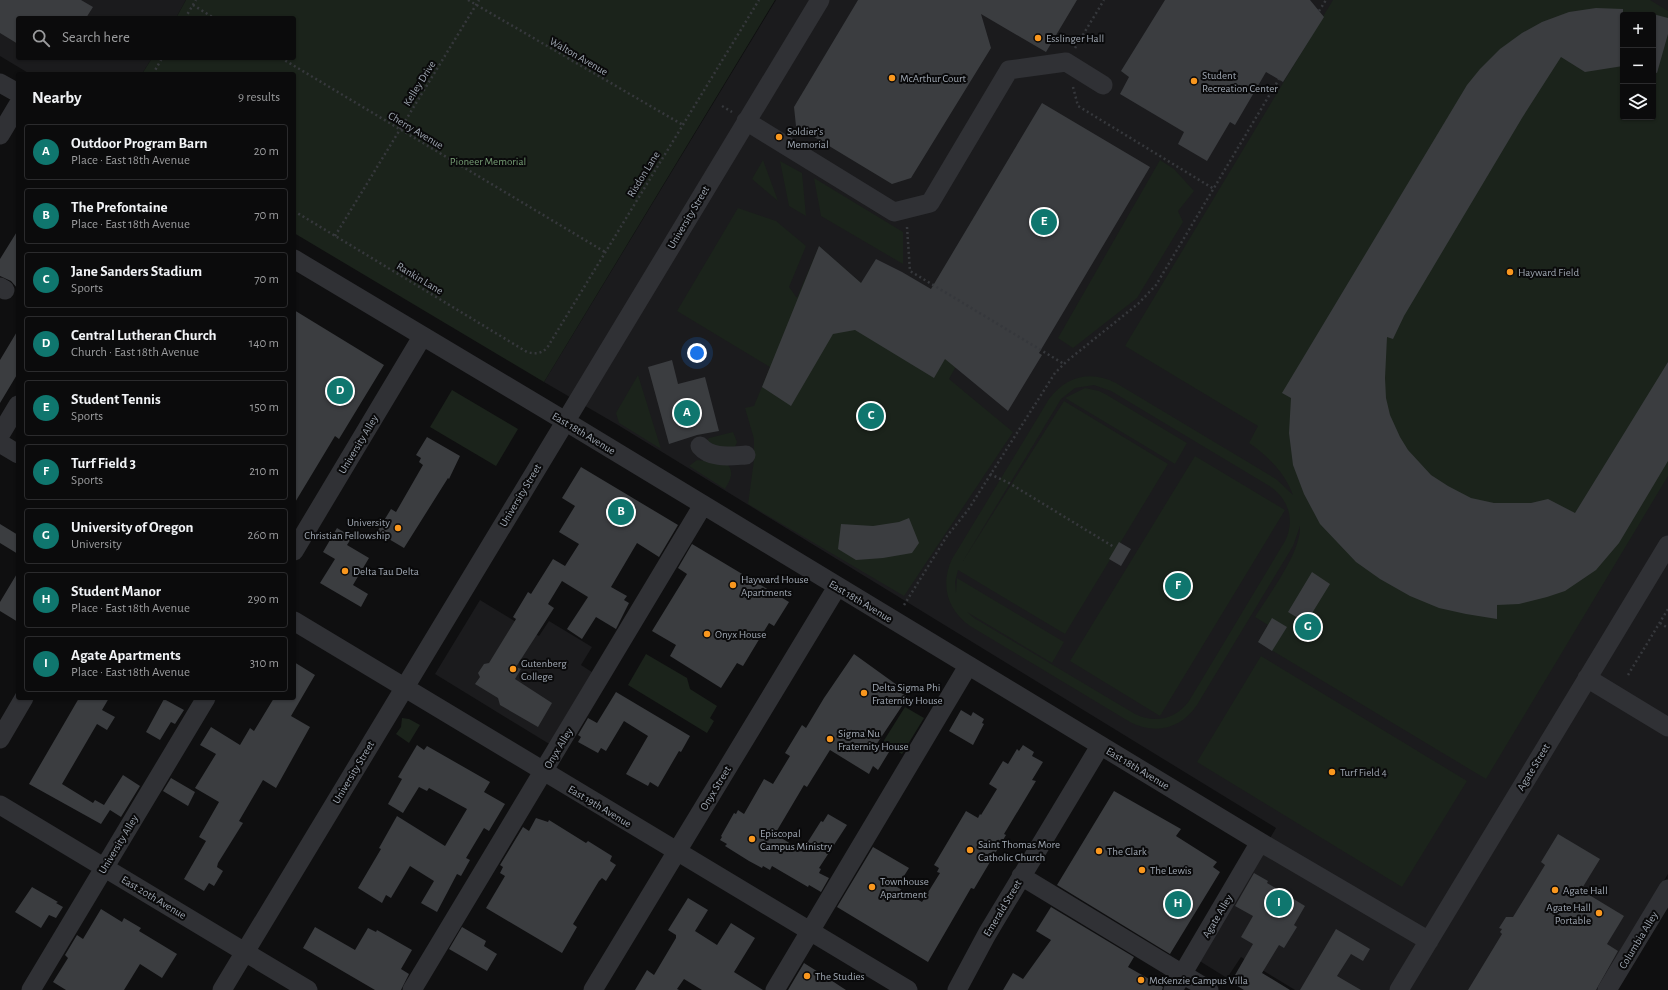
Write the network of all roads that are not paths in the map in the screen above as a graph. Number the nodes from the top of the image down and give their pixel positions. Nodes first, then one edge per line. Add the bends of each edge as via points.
1 (820, 0) edge
2 (0, 83) edge
3 (1103, 85) dead end
4 (16, 93) edge
5 (16, 108) edge
6 (746, 121) junction
7 (0, 135) edge
8 (296, 260) edge
9 (422, 338) junction
10 (16, 408) edge
11 (565, 421) junction
12 (0, 435) edge
13 (0, 443) edge
14 (700, 446) dead end
15 (16, 453) edge
16 (746, 455) dead end
17 (702, 505) junction
18 (1668, 545) edge
19 (296, 548) edge
20 (837, 587) junction
21 (296, 622) edge
22 (968, 666) junction
23 (1587, 678) junction
24 (404, 688) junction
25 (23, 700) edge
26 (205, 700) edge
27 (1668, 727) edge
28 (0, 739) edge
29 (1100, 746) junction
30 (544, 772) junction
31 (0, 804) edge
32 (1260, 842) junction
33 (676, 852) junction
34 (104, 867) junction
35 (1021, 876) junction
36 (1668, 889) edge
37 (810, 932) junction
38 (1429, 941) junction
39 (245, 952) junction
40 (1182, 974) junction
41 (30, 990) edge
42 (222, 990) edge
43 (308, 990) edge
44 (412, 990) edge
45 (593, 990) edge
46 (775, 990) edge
47 (908, 990) edge
48 (956, 990) edge
49 (1173, 990) edge
50 (1209, 990) edge
51 (1399, 990) edge
52 (1608, 990) edge

1 - 6 street, University Street
2 - 4 street
3 - 6 street via 1066,62 1009,70 930,202 894,212
5 - 7 street
6 - 11 street, University Street
8 - 9 street, East 18th Avenue
9 - 11 street, East 18th Avenue
9 - 19 street, University Alley
10 - 12 street
11 - 17 street, East 18th Avenue
11 - 24 street, University Street
13 - 15 street
14 - 16 street via 705,452 713,455
17 - 20 street, East 18th Avenue
17 - 30 street, Onyx Alley
18 - 23 street, Agate Street
20 - 22 street, East 18th Avenue
20 - 33 street, Onyx Street
21 - 24 street, East 19th Avenue
22 - 29 street, East 18th Avenue
22 - 37 street
23 - 27 street
23 - 38 street, Agate Street
24 - 30 street, East 19th Avenue
24 - 39 street, University Street
25 - 28 street
26 - 34 street, University Alley
29 - 32 street, East 18th Avenue
29 - 35 street, Emerald Street
30 - 33 street, East 19th Avenue
30 - 44 street, Onyx Alley
31 - 34 street, East 20th Avenue
32 - 38 street, East 18th Avenue
32 - 40 street, Agate Alley
33 - 37 street, East 19th Avenue
33 - 45 street, Onyx Street
34 - 39 street, East 20th Avenue
34 - 41 street, University Alley
35 - 40 street
35 - 48 street, Emerald Street
36 - 52 street, Columbia Alley
37 - 46 street
37 - 47 street, East 19th Avenue
38 - 51 street, Agate Street
39 - 42 street, University Street
39 - 43 street, East 20th Avenue
40 - 49 street, Agate Alley
40 - 50 street

